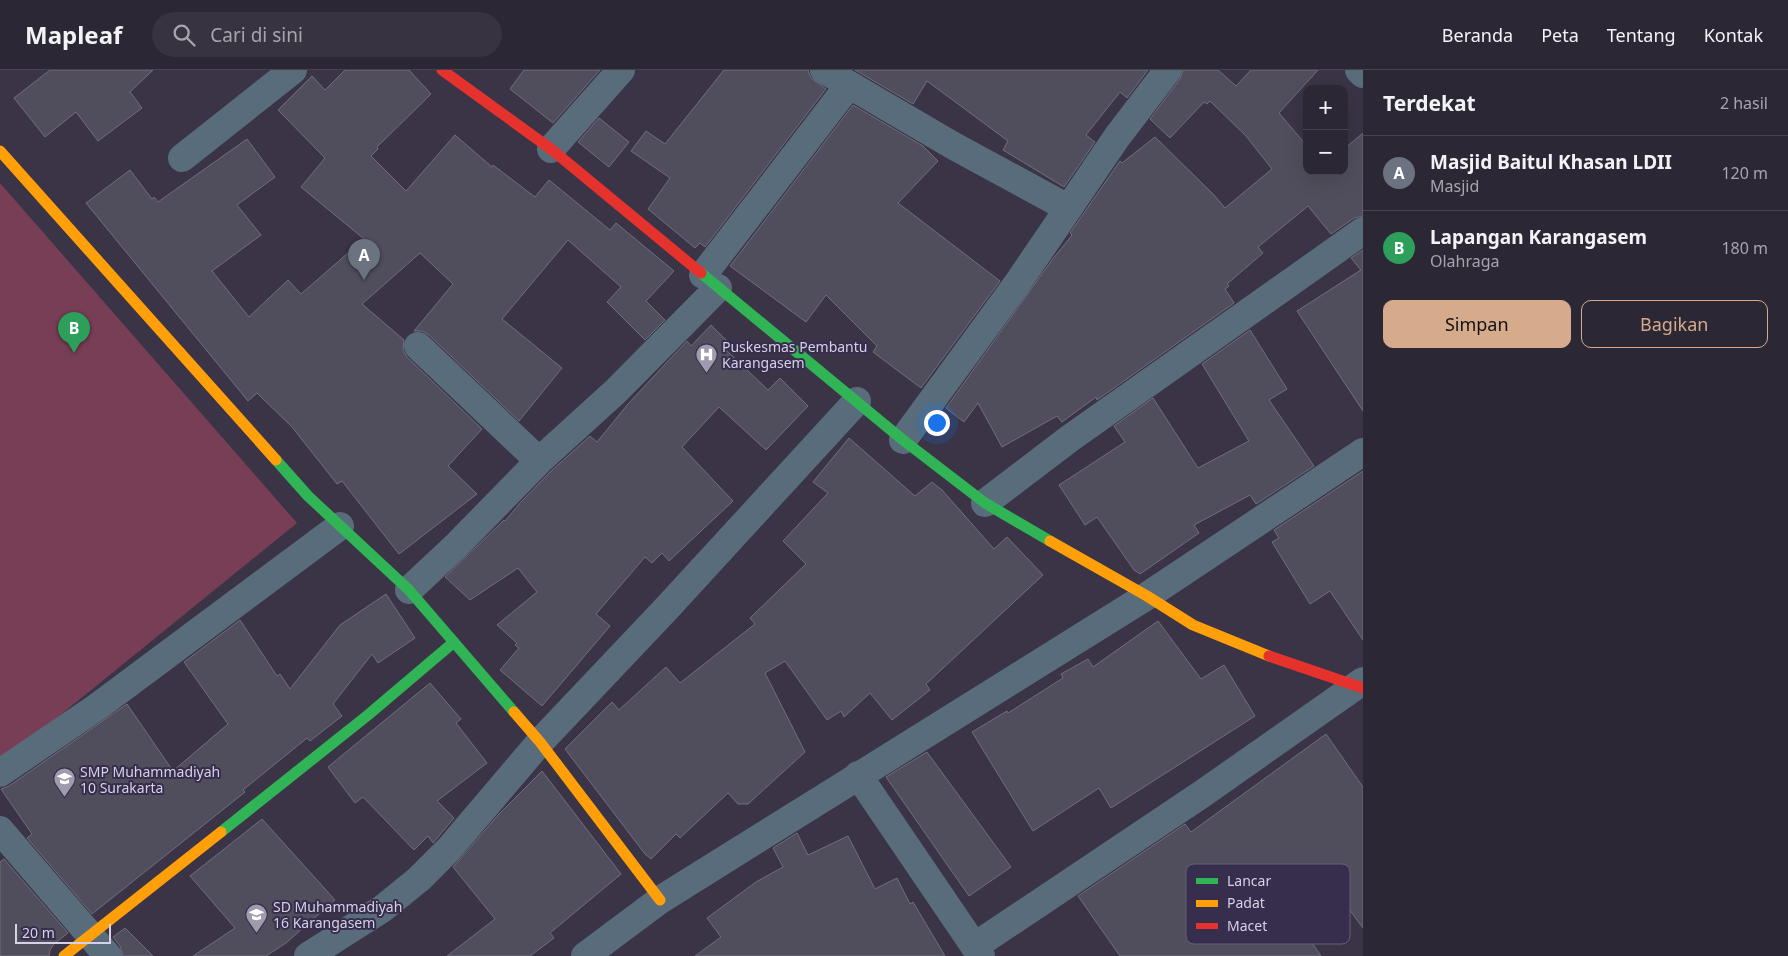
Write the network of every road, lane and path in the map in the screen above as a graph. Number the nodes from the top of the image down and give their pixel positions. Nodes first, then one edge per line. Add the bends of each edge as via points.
1 (293, 70) edge
2 (442, 70) edge
3 (621, 70) edge
4 (824, 70) edge
5 (1168, 70) edge
6 (1359, 70) edge
7 (1363, 74) edge
8 (849, 85) junction
9 (551, 149) junction
10 (0, 151) edge
11 (182, 158) dead end
12 (1068, 208) junction
13 (1363, 231) edge
14 (710, 281) junction
15 (418, 346) dead end
16 (857, 401) junction
17 (903, 440) junction
18 (1363, 452) edge
19 (539, 461) junction
20 (985, 503) junction
21 (340, 526) junction
22 (409, 590) junction
23 (1147, 596) junction
24 (454, 642) junction
25 (1361, 685) edge
26 (540, 742) junction
27 (0, 773) edge
28 (858, 775) junction
29 (0, 830) edge
30 (660, 900) junction
31 (90, 935) junction
32 (978, 951) edge
33 (64, 956) edge
34 (108, 956) edge
35 (308, 956) edge
36 (584, 956) edge

1 - 11 street
2 - 9 street
3 - 9 street
4 - 8 street
5 - 12 street
6 - 7 street
8 - 12 street
8 - 14 street
9 - 14 street
10 - 21 street via 308,496
12 - 17 street
13 - 20 street via 1069,439
14 - 16 street
14 - 19 street via 616,391
15 - 19 street
16 - 17 street
16 - 26 street
17 - 20 street
18 - 23 street
19 - 22 street
20 - 23 street
21 - 22 street
21 - 27 street via 96,707
22 - 24 street
23 - 25 street via 1193,625 1273,657
23 - 28 street
24 - 26 street
24 - 31 street via 368,715
25 - 32 street
26 - 30 street
26 - 35 street via 449,849 419,879 382,909
28 - 30 street
28 - 32 street
29 - 31 street
30 - 36 street
31 - 33 street
31 - 34 street

